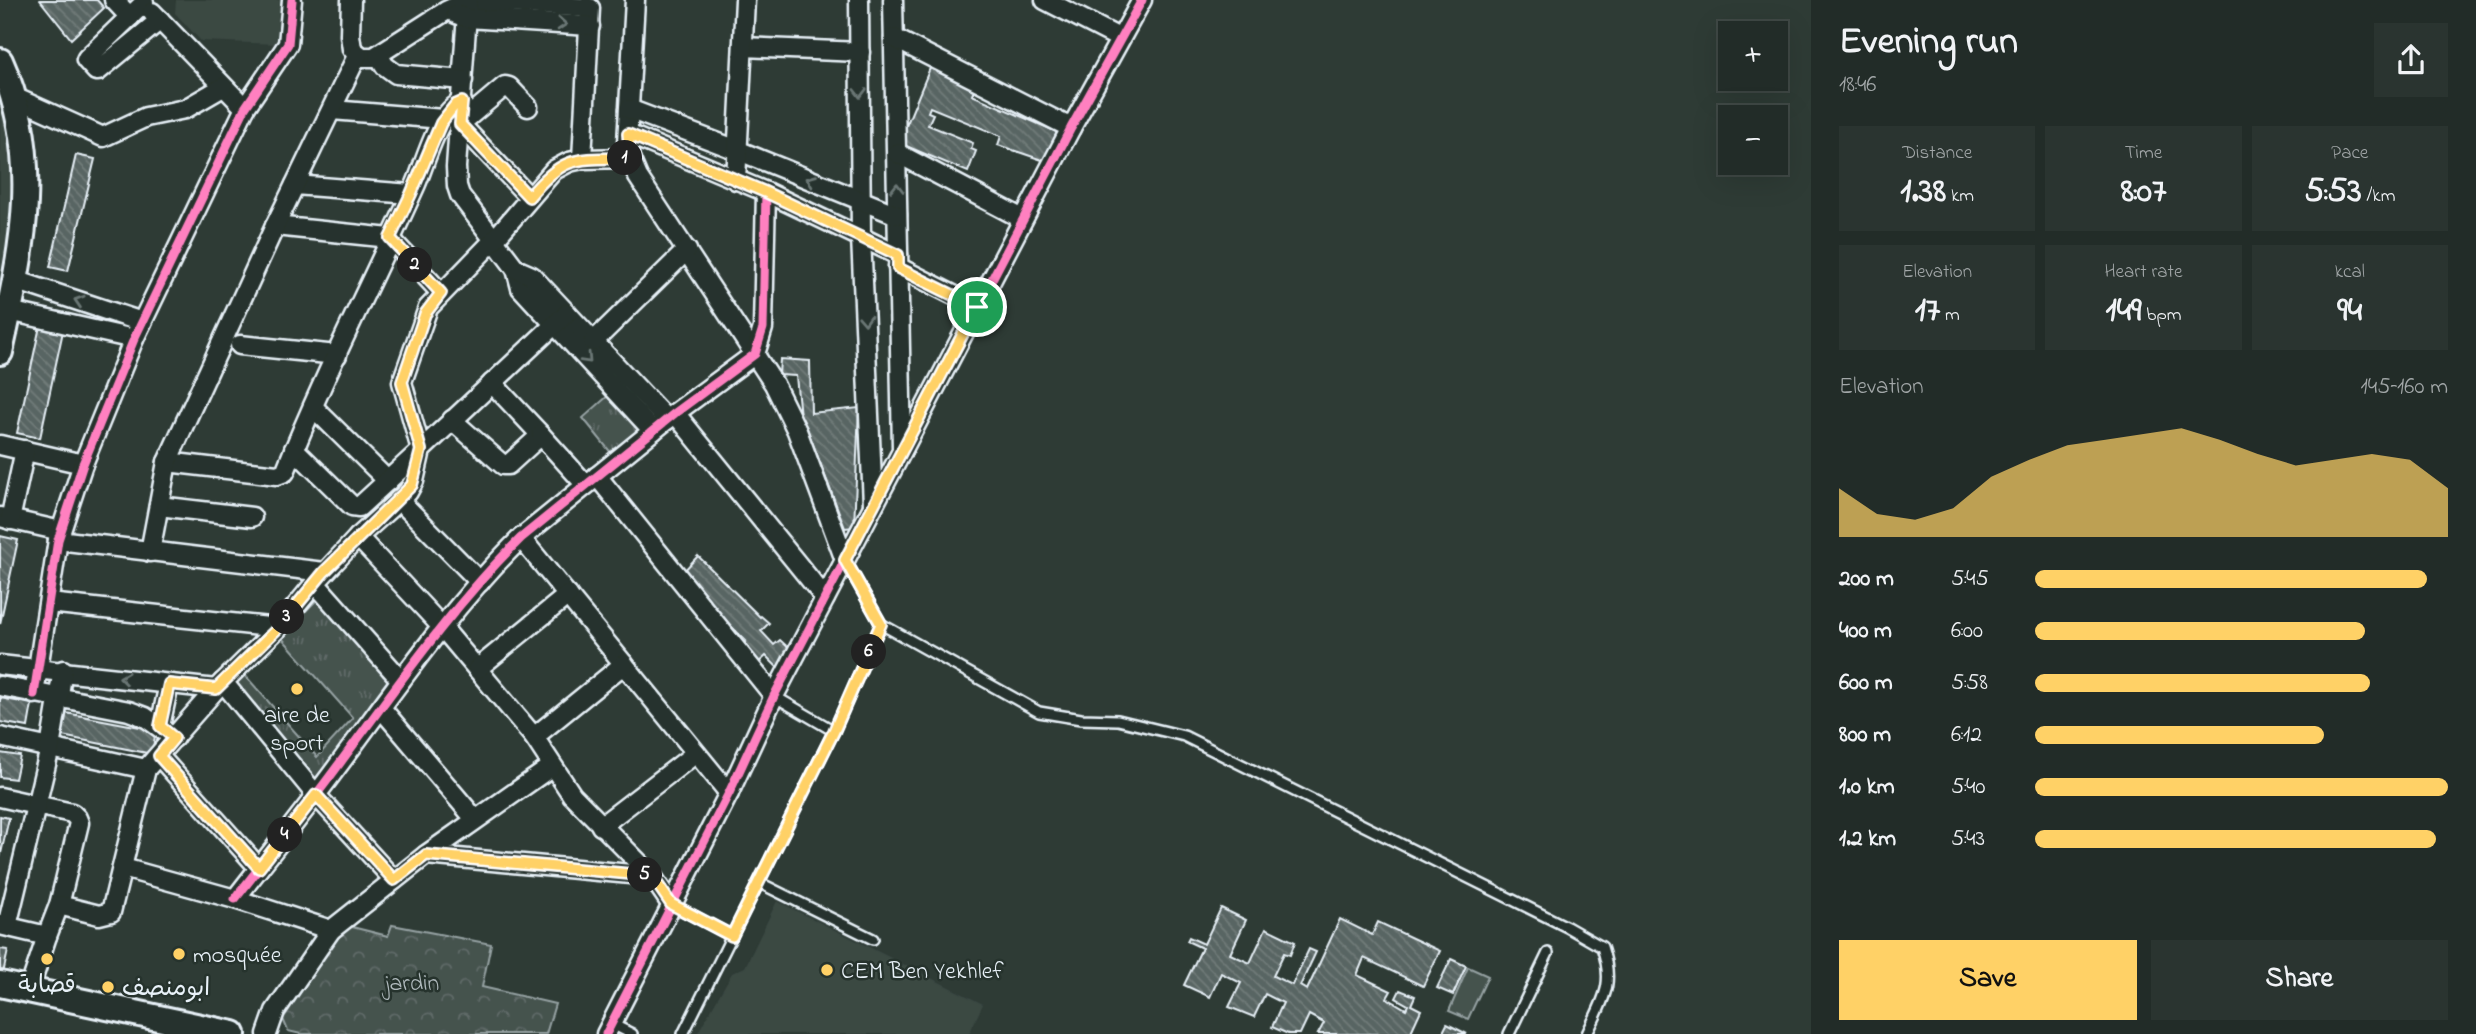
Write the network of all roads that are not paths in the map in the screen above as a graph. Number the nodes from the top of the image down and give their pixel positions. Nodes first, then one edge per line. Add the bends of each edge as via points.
1 (114, 0) edge
2 (292, 0) edge
3 (351, 0) edge
4 (635, 0) edge
5 (745, 0) edge
6 (859, 0) edge
7 (893, 0) edge
8 (1045, 0) edge
9 (1142, 0) edge
10 (467, 6) edge
11 (152, 8) edge
12 (533, 9) edge
13 (130, 17) junction
14 (894, 38) junction
15 (1119, 38) junction
16 (743, 47) junction
17 (860, 52) junction
18 (358, 54) junction
19 (378, 55) junction
20 (0, 61) edge
21 (463, 80) junction
22 (223, 87) junction
23 (14, 97) junction
24 (528, 107) dead end
25 (245, 108) junction
26 (629, 109) junction
27 (332, 110) junction
28 (452, 121) junction
29 (1071, 128) junction
30 (628, 134) junction
31 (737, 150) junction
32 (897, 153) junction
33 (630, 158) junction
34 (582, 159) junction
35 (736, 180) junction
36 (295, 185) junction
37 (765, 192) junction
38 (411, 194) junction
39 (529, 197) junction
40 (860, 200) junction
41 (897, 215) junction
42 (1023, 219) junction
43 (275, 226) junction
44 (861, 237) junction
45 (390, 238) junction
46 (494, 240) junction
47 (687, 250) junction
48 (898, 261) junction
49 (15, 280) junction
50 (441, 293) junction
51 (977, 307) junction
52 (9, 311) junction
53 (560, 318) junction
54 (142, 322) junction
55 (134, 339) junction
56 (593, 342) junction
57 (240, 345) dead end
58 (0, 352) edge
59 (755, 354) junction
60 (337, 355) junction
61 (613, 375) junction
62 (492, 383) junction
63 (313, 407) junction
64 (452, 420) junction
65 (665, 421) junction
66 (541, 435) junction
67 (0, 444) edge
68 (294, 449) junction
69 (25, 450) junction
70 (421, 450) junction
71 (902, 452) junction
72 (167, 462) junction
73 (83, 464) junction
74 (388, 481) junction
75 (591, 481) junction
76 (398, 500) junction
77 (873, 505) junction
78 (159, 506) junction
79 (252, 517) dead end
80 (5, 519) edge
81 (60, 536) junction
82 (358, 537) junction
83 (521, 538) junction
84 (150, 552) junction
85 (845, 560) junction
86 (320, 577) junction
87 (480, 582) junction
88 (568, 595) junction
89 (825, 598) junction
90 (48, 603) junction
91 (881, 624) junction
92 (442, 627) junction
93 (278, 628) junction
94 (624, 664) junction
95 (0, 665) edge
96 (37, 667) junction
97 (477, 669) junction
98 (63, 670) junction
99 (401, 680) junction
100 (169, 684) junction
101 (220, 685) junction
102 (0, 686) edge
103 (34, 694) junction
104 (774, 696) junction
105 (58, 698) junction
106 (381, 708) junction
107 (834, 731) junction
108 (167, 732) junction
109 (0, 737) edge
110 (534, 737) junction
111 (50, 748) junction
112 (696, 753) junction
113 (159, 756) junction
114 (551, 767) junction
115 (146, 769) junction
116 (729, 793) junction
117 (316, 795) junction
118 (0, 797) edge
119 (36, 805) junction
120 (475, 819) junction
121 (601, 826) junction
122 (426, 855) junction
123 (123, 868) junction
124 (259, 868) junction
125 (652, 876) junction
126 (394, 880) junction
127 (760, 883) junction
128 (235, 898) junction
129 (671, 904) junction
130 (59, 905) junction
131 (3, 925) edge
132 (331, 930) junction
133 (47, 936) junction
134 (732, 936) junction
135 (873, 939) dead end
136 (1548, 953) dead end
137 (0, 984) edge
138 (29, 990) junction
139 (179, 1029) edge
140 (608, 1029) edge
141 (233, 1034) edge
142 (267, 1034) edge
143 (632, 1034) edge
144 (683, 1034) edge
145 (1508, 1034) edge
146 (1587, 1034) edge

1 - 13 street
2 - 25 street via 288,44
3 - 18 street via 350,42
4 - 26 street
5 - 16 street
6 - 17 street
7 - 14 street
8 - 15 street
9 - 15 street
10 - 12 street
10 - 19 street via 446,10
10 - 21 street
11 - 13 street
11 - 13 street via 96,71 87,58
11 - 22 street
12 - 34 street via 590,17
14 - 29 street
14 - 32 street
15 - 29 street
16 - 17 street
16 - 31 street
17 -> 40 street
18 - 19 street
18 - 27 street
19 - 21 street via 397,74
20 - 23 main road
21 - 28 street via 462,102
22 - 23 street via 185,109 146,117 103,137
22 - 25 street
23 - 49 main road via 26,171
24 - 28 street via 505,86
25 - 54 street
26 - 30 street
26 - 31 street
27 - 28 street
27 - 36 street
28 - 38 street
28 - 39 street
28 - 46 street via 457,186 464,203
29 - 42 street
30 - 33 street
30 - 35 street
31 - 35 street
40 -> 31 street
41 -> 32 street
32 - 42 street
33 - 34 street
33 - 47 street
34 - 39 street via 554,170
35 - 37 street
36 - 38 street
36 - 43 street
37 - 44 street
37 - 59 street via 763,328
38 - 45 street
39 - 46 street
40 - 41 street
40 - 44 street
41 - 48 street
42 - 51 street
43 - 45 street
43 - 72 street
44 - 48 street
44 -> 77 street
45 - 50 street
45 - 60 street
46 - 50 street
46 - 53 street via 516,268 533,276
47 - 56 street
47 - 59 street
48 - 51 street
48 - 71 street
49 - 52 main road
54 -> 49 street
50 - 70 street via 425,314 402,382
51 - 71 street
52 - 55 street
52 - 58 main road
53 - 56 street
53 -> 61 street
53 - 62 street
54 - 55 street
55 - 73 street
56 - 61 street
57 - 60 street
59 - 65 street
59 - 85 street via 797,430
60 - 63 street
61 - 65 street
62 - 64 street
62 - 66 street
63 - 68 street
63 - 74 street
64 - 66 street via 503,466
64 - 70 street
65 - 75 street
65 - 89 street
66 - 75 street
67 - 69 street
68 - 72 street via 285,472 279,475
68 - 74 street via 353,507 359,507
69 - 73 street
69 - 80 street
70 - 74 street
70 - 76 street via 414,481
71 - 77 street
72 - 78 street
73 - 81 street
75 - 83 street
75 - 104 street
76 - 82 street
76 - 87 street
77 - 85 street
78 - 79 street
78 - 84 street
80 - 81 street
81 - 84 street
81 - 90 street
82 - 86 street
82 - 92 street
83 - 87 street
83 - 88 street
84 - 86 street
85 - 89 street
85 - 91 lane
86 - 93 street
86 - 99 street
87 - 92 street
88 - 94 street
88 - 97 street
89 - 104 street
90 - 93 street
90 - 96 street
91 - 107 lane
91 - 146 lane via 1039,712 1118,720 1184,736 1567,926 1602,947 1609,968 1608,989
92 - 97 street
92 - 99 street
93 - 101 street
94 - 110 street
94 - 112 street
95 - 96 street
96 - 98 street
96 - 103 street
97 - 110 street
100 -> 98 street
98 - 105 street
99 - 106 street
100 - 101 street
100 - 108 street
101 - 108 street
101 - 117 street
102 - 103 street
103 - 105 street
104 - 107 lane
104 - 116 street
105 - 108 street via 129,711
105 - 111 street
106 - 117 street
106 - 120 street
107 - 127 lane
108 - 113 street
109 - 111 street
110 - 114 street
111 - 115 street
111 - 119 street
112 - 116 street
112 - 121 street
113 - 115 street
113 - 124 street
114 - 120 street
114 - 121 street
115 - 123 street
116 - 129 street
117 - 124 street
117 - 126 street
118 - 119 street
119 - 130 street via 72,813 79,824
119 - 131 street
120 - 122 street
121 - 125 street
122 - 125 street
122 - 126 street
123 - 128 street
123 - 130 street via 114,907 107,915
124 - 128 street
125 - 129 street
126 - 132 street
127 - 134 lane
127 - 135 lane
128 - 132 street
129 - 134 lane
129 - 140 street
130 - 133 street
131 - 133 street
132 - 142 street via 275,1011
133 - 138 street
134 - 144 lane
136 - 145 lane
137 - 138 main road
138 - 139 main road
139 - 141 main road
140 - 143 lane

